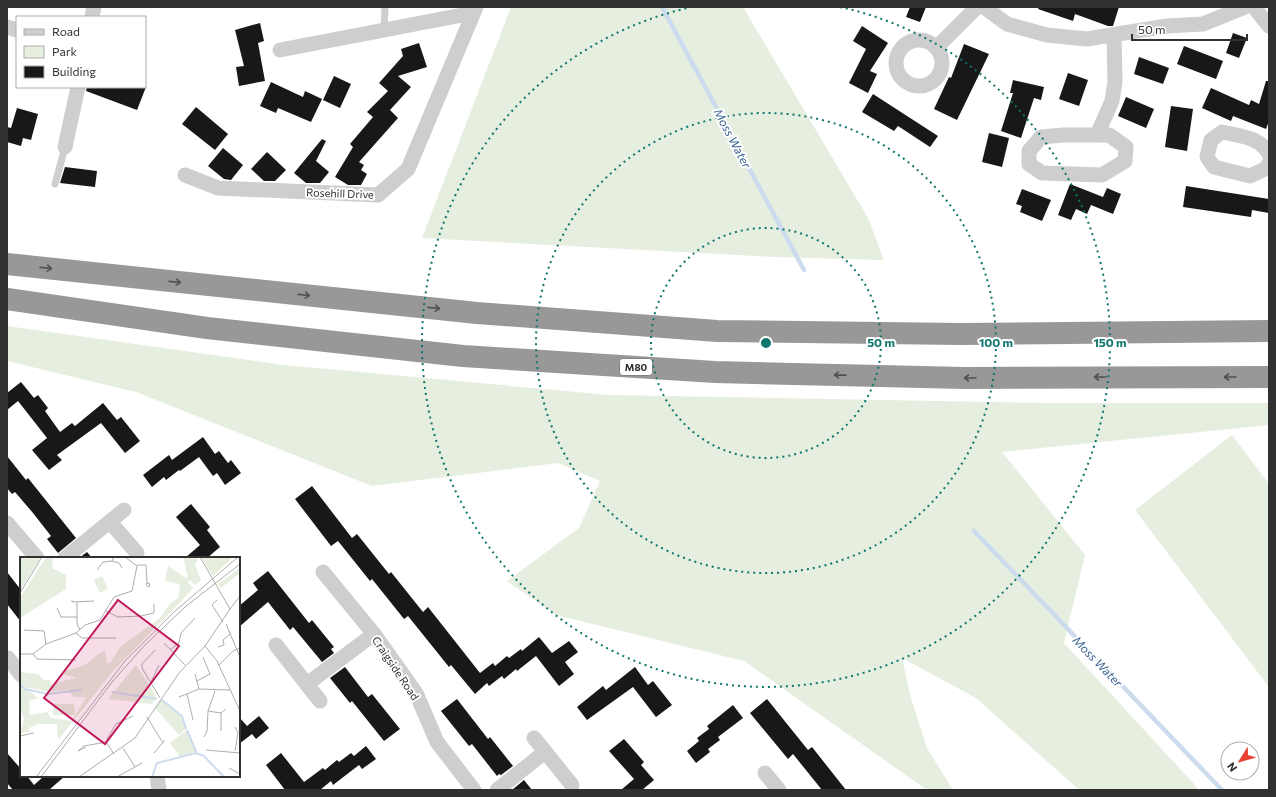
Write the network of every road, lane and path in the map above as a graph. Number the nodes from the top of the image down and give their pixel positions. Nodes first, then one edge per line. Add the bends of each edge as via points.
1 (385, 7) edge
2 (977, 7) edge
3 (984, 7) edge
4 (1245, 7) edge
5 (1254, 7) edge
6 (475, 10) edge
7 (1269, 26) edge
8 (384, 30) junction
9 (1114, 35) junction
10 (936, 48) dead end
11 (280, 50) dead end
12 (78, 88) edge
13 (1097, 135) junction
14 (65, 147) joint
15 (1269, 154) edge
16 (1269, 163) edge
17 (185, 175) dead end
18 (55, 184) dead end
19 (7, 264) edge
20 (7, 299) edge
21 (1269, 331) edge
22 (1269, 377) edge
23 (124, 510) dead end
24 (110, 522) junction
25 (7, 523) edge
26 (137, 553) dead end
27 (36, 557) edge
28 (66, 557) edge
29 (323, 572) dead end
30 (374, 634) junction
31 (276, 645) dead end
32 (8, 658) edge
33 (20, 675) edge
34 (307, 684) junction
35 (320, 701) dead end
36 (534, 738) dead end
37 (545, 752) junction
38 (765, 773) dead end
39 (157, 777) edge
40 (572, 785) dead end
41 (159, 790) edge
42 (474, 790) edge
43 (498, 790) edge
44 (779, 790) edge

1 - 8 lane
2 - 10 street
3 - 9 street via 1007,24 1047,35 1087,39
4 - 9 street via 1203,24 1167,26
5 - 7 street
6 - 8 street
6 - 17 street, Rosehill Drive via 408,169 378,195 218,188
8 - 11 street
9 - 13 street via 1115,82 1112,101
12 - 14 street
13 - 13 street via 1109,135 1126,147 1126,161 1102,175 1042,174 1029,164 1029,151 1041,137
14 - 18 lane
15 - 16 street via 1266,148 1255,140 1222,132 1211,140 1207,157 1214,167 1250,176 1267,168
19 -> 21 highway via 477,313 717,331 961,334
22 -> 20 highway, M80 via 964,378 715,372 456,355 207,328
23 - 24 street
24 - 26 street
24 - 28 street
25 - 27 street
29 - 30 street, Craigside Road
30 - 34 street
30 - 42 street, Craigside Road via 416,693 437,742
31 - 34 street
32 - 33 street
34 - 35 street
36 - 37 street
37 - 40 street
37 - 43 street
38 - 44 street
39 - 41 street

